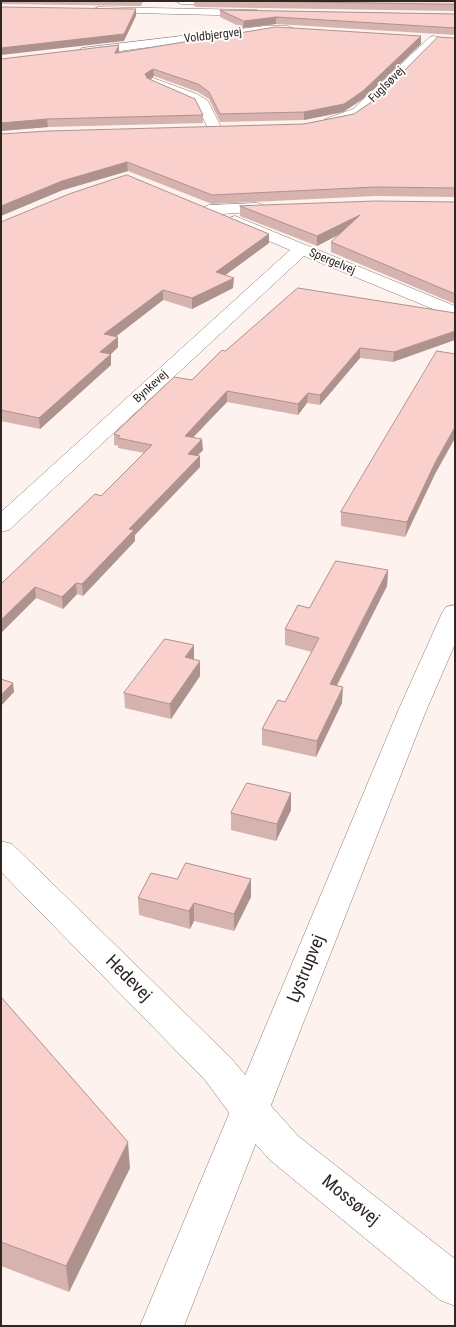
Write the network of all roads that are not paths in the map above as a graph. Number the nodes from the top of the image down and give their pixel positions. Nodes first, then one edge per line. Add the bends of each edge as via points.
1 (181, 1) edge
2 (257, 2) edge
3 (91, 8) edge
4 (268, 10) edge
5 (297, 29) edge
6 (415, 38) edge
7 (434, 39) junction
8 (448, 39) edge
9 (74, 52) edge
10 (153, 82) edge
11 (313, 124) edge
12 (233, 129) edge
13 (192, 203) edge
14 (274, 207) edge
15 (209, 210) junction
16 (301, 250) junction
17 (455, 313) edge
18 (1, 525) edge
19 (455, 613) edge
20 (1, 852) edge
21 (250, 1110) junction
22 (455, 1286) edge
23 (162, 1326) edge

1 - 2 street
3 - 4 street
5 - 9 street, Voldbjergvej via 264,29
6 - 7 street
7 - 8 street
7 - 11 street, Fuglsøvej via 358,112 338,120
10 - 12 street via 203,104 210,129
13 - 15 street, Spergelvej
14 - 15 street
15 - 16 street, Spergelvej
16 - 17 street, Spergelvej
16 - 18 street, Bynkevej
19 - 21 street, Lystrupvej via 430,666
20 - 21 street, Hedevej via 218,1069
21 - 22 street, Mossøvej via 284,1148
21 - 23 street, Lystrupvej

